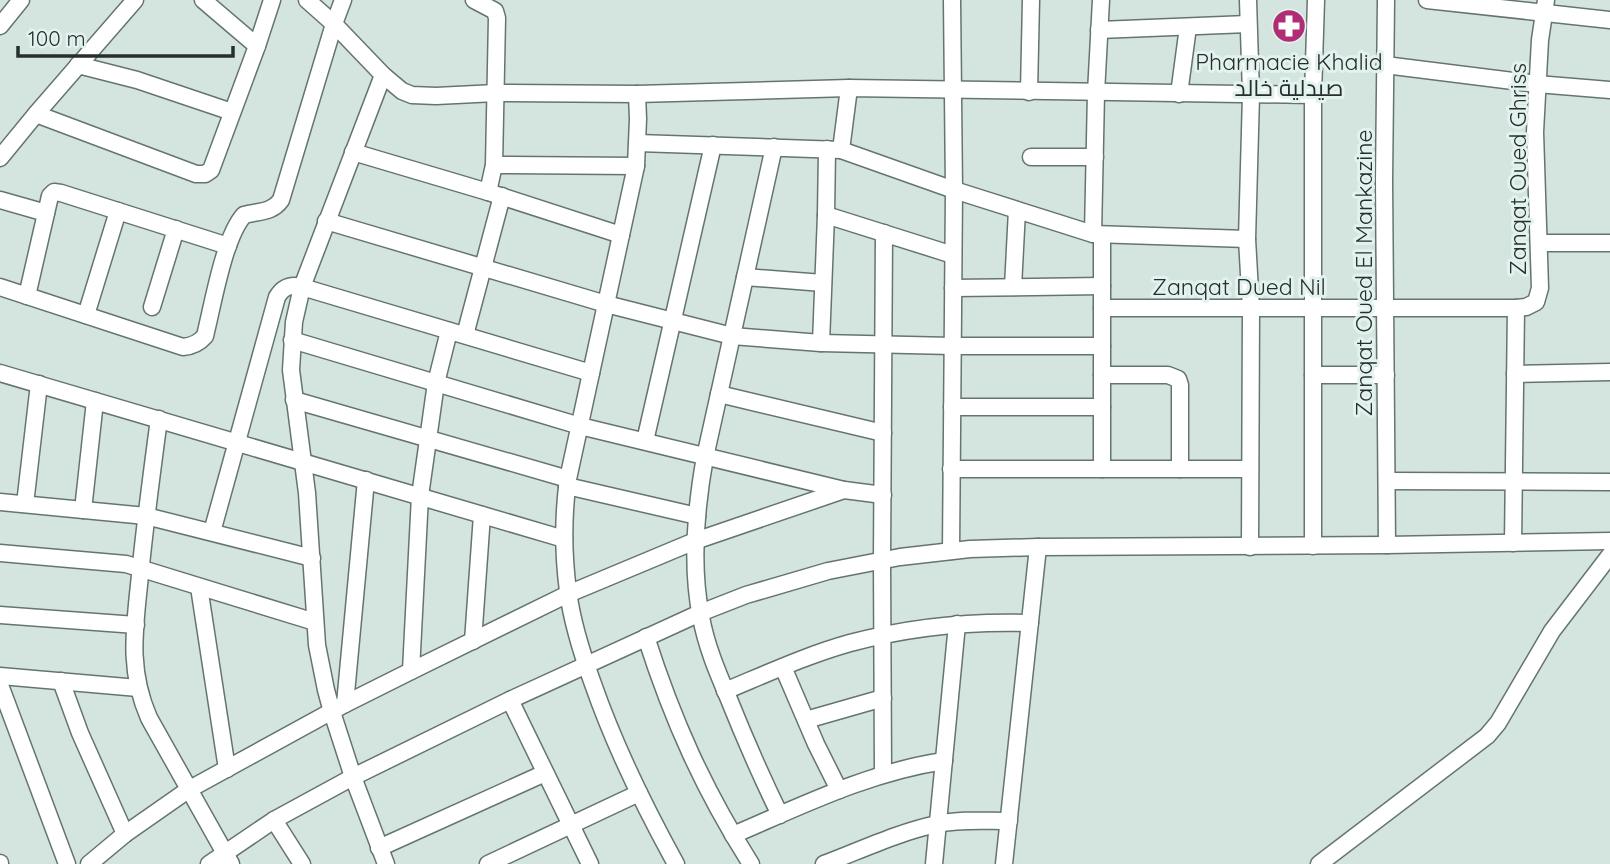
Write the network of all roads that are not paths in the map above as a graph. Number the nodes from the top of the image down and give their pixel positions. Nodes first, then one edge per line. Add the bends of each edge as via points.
1 (21, 0) edge
2 (135, 0) edge
3 (203, 0) edge
4 (271, 0) edge
5 (307, 0) edge
6 (343, 0) edge
7 (474, 0) edge
8 (952, 0) edge
9 (1031, 0) edge
10 (1101, 0) edge
11 (1248, 0) edge
12 (1317, 0) edge
13 (1385, 0) edge
14 (1427, 0) edge
15 (1545, 7) edge
16 (1610, 20) edge
17 (334, 24) junction
18 (1248, 24) junction
19 (0, 26) edge
20 (1188, 27) junction
21 (1099, 30) junction
22 (257, 46) junction
23 (78, 65) junction
24 (1385, 65) junction
25 (383, 75) junction
26 (1537, 84) junction
27 (849, 88) junction
28 (953, 90) junction
29 (1610, 90) edge
30 (1029, 92) junction
31 (496, 93) junction
32 (1096, 93) junction
33 (637, 94) junction
34 (1179, 94) junction
35 (1251, 95) junction
36 (1313, 95) junction
37 (232, 112) junction
38 (36, 114) junction
39 (638, 143) junction
40 (713, 145) junction
41 (774, 147) junction
42 (834, 149) junction
43 (353, 152) junction
44 (1031, 157) dead end
45 (1095, 157) junction
46 (0, 158) edge
47 (494, 165) junction
48 (636, 166) junction
49 (954, 190) junction
50 (495, 194) junction
51 (0, 200) edge
52 (1017, 210) junction
53 (118, 211) junction
54 (46, 213) junction
55 (826, 215) junction
56 (326, 221) junction
57 (176, 229) junction
58 (884, 233) junction
59 (1097, 234) junction
60 (621, 236) junction
61 (1247, 239) junction
62 (1539, 243) junction
63 (1610, 243) edge
64 (228, 246) junction
65 (953, 255) junction
66 (483, 268) junction
67 (745, 277) junction
68 (823, 283) junction
69 (1102, 286) junction
70 (0, 287) edge
71 (302, 287) junction
72 (1013, 287) junction
73 (953, 288) junction
74 (27, 296) junction
75 (1539, 296) joint
76 (606, 304) junction
77 (152, 307) dead end
78 (1102, 308) junction
79 (1313, 308) junction
80 (1386, 308) junction
81 (1516, 308) junction
82 (1251, 309) junction
83 (86, 315) junction
84 (673, 321) junction
85 (457, 333) junction
86 (732, 336) junction
87 (292, 340) junction
88 (821, 343) junction
89 (884, 345) junction
90 (952, 346) junction
91 (1102, 346) junction
92 (1610, 372) edge
93 (0, 373) edge
94 (591, 373) junction
95 (1516, 374) junction
96 (1102, 375) junction
97 (1313, 375) junction
98 (1386, 375) junction
99 (436, 383) junction
100 (39, 384) junction
101 (719, 394) junction
102 (294, 400) junction
103 (95, 401) junction
104 (952, 407) junction
105 (1102, 407) junction
106 (159, 419) junction
107 (580, 426) junction
108 (883, 433) junction
109 (428, 439) junction
110 (645, 441) junction
111 (237, 442) junction
112 (705, 457) junction
113 (304, 461) junction
114 (951, 469) junction
115 (1102, 469) junction
116 (1180, 469) junction
117 (1250, 469) junction
118 (366, 480) junction
119 (1387, 481) junction
120 (568, 482) junction
121 (1514, 482) junction
122 (1610, 482) edge
123 (844, 490) junction
124 (883, 495) junction
125 (420, 496) junction
126 (0, 502) edge
127 (25, 504) junction
128 (83, 510) junction
129 (482, 514) junction
130 (146, 516) junction
131 (697, 516) junction
132 (212, 532) junction
133 (564, 539) junction
134 (695, 541) junction
135 (1610, 541) edge
136 (1513, 543) junction
137 (1387, 545) junction
138 (1313, 546) junction
139 (1038, 547) junction
140 (1250, 547) junction
141 (951, 551) junction
142 (0, 553) edge
143 (1610, 555) edge
144 (312, 558) junction
145 (882, 560) junction
146 (141, 569) junction
147 (199, 587) junction
148 (568, 594) junction
149 (700, 613) junction
150 (0, 615) edge
151 (315, 622) junction
152 (1030, 623) junction
153 (957, 624) junction
154 (136, 625) junction
155 (882, 635) junction
156 (646, 637) junction
157 (473, 641) junction
158 (586, 665) junction
159 (783, 667) junction
160 (411, 671) junction
161 (0, 676) edge
162 (61, 681) junction
163 (0, 685) edge
164 (138, 688) junction
165 (725, 691) junction
166 (883, 698) junction
167 (510, 700) junction
168 (339, 708) junction
169 (806, 720) junction
170 (944, 761) junction
171 (227, 769) junction
172 (545, 773) junction
173 (883, 774) junction
174 (353, 777) junction
175 (188, 790) junction
176 (839, 790) junction
177 (639, 793) junction
178 (780, 815) junction
179 (274, 820) junction
180 (1009, 821) junction
181 (937, 824) junction
182 (571, 825) junction
183 (125, 834) junction
184 (733, 835) junction
185 (379, 848) junction
186 (227, 858) edge
187 (67, 864) edge
188 (89, 864) edge
189 (209, 864) edge
190 (302, 864) edge
191 (386, 864) edge
192 (488, 864) edge
193 (590, 864) edge
194 (676, 864) edge
195 (751, 864) edge
196 (824, 864) edge
197 (934, 864) edge
198 (1004, 864) edge
199 (1319, 864) edge

1 - 19 street
2 - 23 street
3 - 22 street
4 - 22 street
5 - 17 street
6 - 17 street
7 - 31 street via 495,11 497,18
8 - 28 street
9 - 30 street
10 - 21 street
11 - 18 street
12 - 36 street
13 - 24 street, Zanqat Oued El Mankazine
14 - 15 street
15 - 16 street
15 - 26 street, Zanqat Oued Ghriss
17 - 25 street
17 - 64 street via 281,200 270,211 244,215
18 - 20 street
18 - 35 street
20 - 21 street
20 - 34 street
21 - 32 street
22 - 37 street
23 - 37 street
23 - 38 street
24 - 26 street
24 - 80 street, Zanqat Oued El Mankazine
25 - 31 street via 412,95
25 - 43 street
26 - 29 street
26 - 62 street, Zanqat Oued Ghriss
27 - 28 street
27 - 33 street
27 - 42 street
28 - 30 street
28 - 49 street
30 - 32 street
31 - 33 street
31 - 47 street
32 - 34 street
32 - 45 street
33 - 39 street
34 - 35 street
35 - 36 street
35 - 61 street
36 - 79 street
37 - 38 street via 211,170 205,174
38 - 46 street
39 - 40 street
39 - 48 street
40 - 41 street
40 - 84 street
41 - 42 street
41 - 67 street
42 - 49 street
42 - 55 street
43 - 50 street
43 - 56 street
44 - 45 street
45 - 59 street
47 - 48 street
47 - 50 street
48 - 60 street
49 - 52 street
49 - 65 street
50 - 60 street
50 - 66 street
51 - 54 street
52 - 59 street
52 - 72 street
53 - 54 street via 54,192
53 - 57 street
53 - 83 street
54 - 74 street
55 - 58 street
55 - 68 street
56 - 66 street
56 - 71 street
57 - 64 street
57 - 77 street
58 - 65 street
58 - 89 street
59 - 61 street
59 - 69 street
60 - 76 street
61 - 82 street
62 - 63 street
62 - 75 street, Zanqat Oued Ghriss
64 - 83 street via 205,336 196,344 183,346
65 - 73 street
66 - 76 street
66 - 85 street
67 - 68 street
67 - 86 street
68 - 88 street
69 - 72 street
69 - 78 street
70 - 74 street
71 - 85 street
71 - 87 street
71 - 111 street via 286,286 277,297
72 - 73 street
73 - 90 street
74 - 83 street
75 - 81 street, Zanqat Dued Nil via 1531,305
76 - 84 street
76 - 94 street
78 - 82 street, Zanqat Dued Nil
78 - 91 street
79 - 80 street, Zanqat Dued Nil
79 - 82 street, Zanqat Dued Nil
79 - 97 street
80 - 81 street, Zanqat Dued Nil
80 - 98 street, Zanqat Oued El Mankazine
81 - 95 street, Zanqat Oued Ghriss
82 - 117 street
84 - 86 street
84 - 110 street
85 - 94 street
85 - 99 street
86 - 88 street
86 - 101 street
87 - 99 street
87 - 102 street
88 - 89 street
89 - 90 street
89 - 108 street
90 - 91 street
90 - 104 street
91 - 96 street
92 - 95 street
93 - 100 street
94 - 107 street
95 - 121 street, Zanqat Oued Ghriss
96 - 105 street
96 - 116 street via 1178,379
97 - 98 street
97 - 138 street
98 - 119 street, Zanqat Oued El Mankazine
99 - 107 street
99 - 109 street
100 - 103 street
100 - 127 street
101 - 108 street
101 - 112 street
102 - 109 street
102 - 113 street
103 - 106 street
103 - 128 street
104 - 105 street
104 - 114 street
105 - 115 street
106 - 111 street
106 - 130 street
107 - 110 street
107 - 120 street
108 - 124 street
109 - 120 street
109 - 125 street
110 - 112 street
111 - 113 street
111 - 132 street
112 - 123 street
112 - 131 street
113 - 118 street
113 - 144 street
114 - 115 street
114 - 141 street
115 - 116 street
116 - 117 street
117 - 140 street
118 - 125 street
118 - 168 street
119 - 121 street
119 - 137 street, Zanqat Oued El Mankazine
120 - 131 street
120 - 133 street
121 - 122 street
121 - 136 street, Zanqat Oued Ghriss
123 - 124 street
123 - 134 street
124 - 145 street
125 - 129 street
125 - 160 street
126 - 127 street
127 - 128 street
128 - 130 street
129 - 133 street
129 - 157 street
130 - 132 street
130 - 146 street
131 - 134 street
132 - 144 street
133 - 148 street
134 - 148 street
134 - 149 street
135 - 136 street
136 - 137 street
137 - 138 street
138 - 140 street
139 - 140 street
139 - 141 street
139 - 152 street
141 - 145 street
142 - 146 street via 111,562
143 - 199 street via 1552,631 1487,736
144 - 151 street
145 - 149 street via 790,581
145 - 155 street
146 - 147 street
146 - 154 street
147 - 151 street
147 - 171 street
148 - 157 street
148 - 158 street
149 - 156 street
149 - 165 street
150 - 154 street
151 - 168 street via 321,668
152 - 153 street
152 - 180 street
153 - 155 street
153 - 170 street
154 - 164 street
155 - 159 street
155 - 166 street
156 - 158 street
156 - 184 street via 691,758
157 - 160 street
158 - 167 street
158 - 177 street
159 - 165 street
159 - 169 street
160 - 168 street
161 - 162 street
162 - 164 street
162 - 183 street
163 - 187 street
164 - 175 street
165 - 178 street
166 - 169 street
166 - 173 street
167 - 172 street
167 - 174 street
168 - 171 street
168 - 174 street
169 - 176 street
170 - 173 street
170 - 181 street
171 - 175 street
172 - 182 street
172 - 185 street
173 - 176 street
174 - 179 street
174 - 185 street
175 - 183 street
175 - 186 street
176 - 178 street
177 - 182 street
177 - 194 street
178 - 184 street
179 - 186 street
179 - 190 street
180 - 181 street
180 - 198 street
181 - 196 street
181 - 197 street
182 - 192 street
182 - 193 street
183 - 188 street
184 - 195 street
185 - 191 street
186 - 189 street

